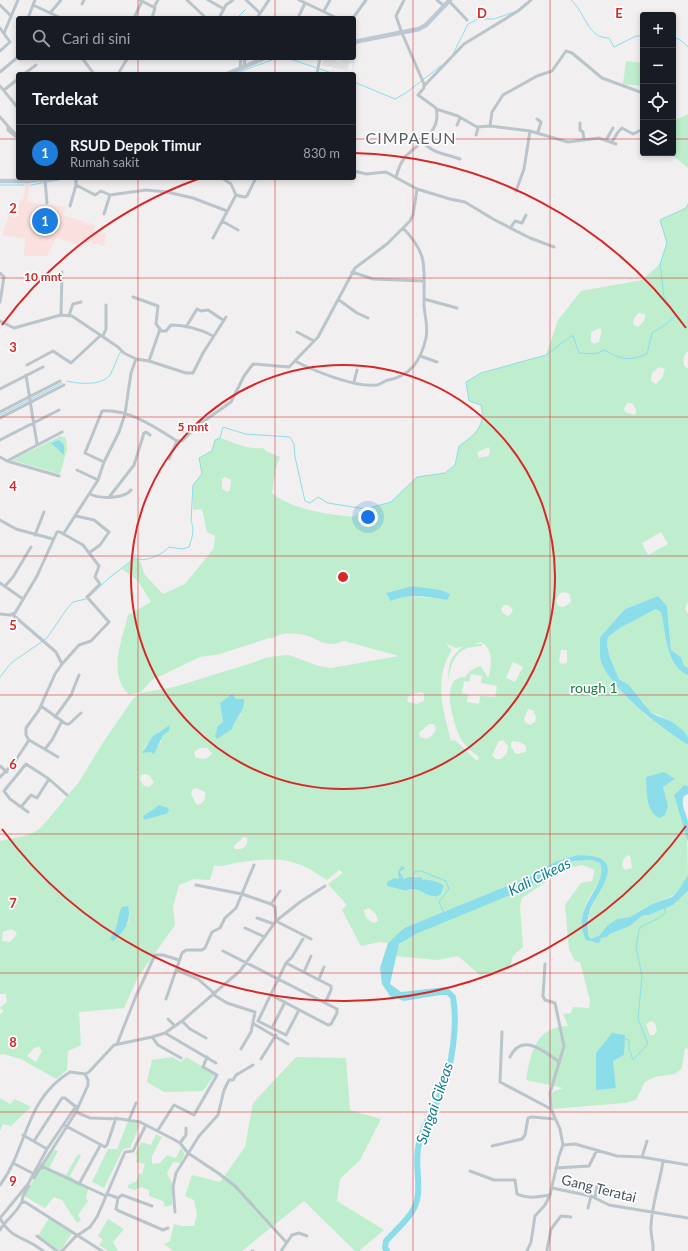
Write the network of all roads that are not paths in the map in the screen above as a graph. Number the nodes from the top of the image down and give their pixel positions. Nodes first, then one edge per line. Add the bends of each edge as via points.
1 (18, 0) edge
2 (35, 0) edge
3 (60, 0) edge
4 (84, 0) edge
5 (141, 0) edge
6 (158, 0) edge
7 (187, 0) edge
8 (208, 0) edge
9 (233, 0) edge
10 (246, 0) edge
11 (269, 0) edge
12 (299, 0) edge
13 (330, 0) edge
14 (366, 0) edge
15 (404, 0) edge
16 (437, 0) edge
17 (531, 0) edge
18 (450, 1) edge
19 (305, 3) junction
20 (82, 4) dead end
21 (33, 5) junction
22 (0, 6) edge
23 (444, 6) junction
24 (154, 7) junction
25 (224, 10) junction
26 (324, 11) junction
27 (50, 13) junction
28 (260, 13) junction
29 (12, 16) junction
30 (29, 16) edge
31 (57, 16) edge
32 (135, 16) edge
33 (153, 16) edge
34 (204, 16) edge
35 (220, 16) edge
36 (258, 16) edge
37 (299, 16) edge
38 (333, 16) edge
39 (354, 16) edge
40 (467, 20) dead end
41 (0, 28) edge
42 (4, 33) junction
43 (402, 34) junction
44 (356, 42) edge
45 (0, 51) edge
46 (16, 59) edge
47 (84, 60) edge
48 (126, 60) edge
49 (241, 60) edge
50 (244, 60) edge
51 (260, 60) edge
52 (320, 60) edge
53 (36, 64) dead end
54 (242, 67) junction
55 (0, 72) edge
56 (26, 72) edge
57 (92, 72) edge
58 (120, 72) edge
59 (231, 72) edge
60 (318, 72) edge
61 (16, 81) edge
62 (424, 85) junction
63 (0, 86) edge
64 (4, 90) junction
65 (640, 92) edge
66 (16, 105) edge
67 (436, 109) junction
68 (0, 117) edge
69 (460, 118) junction
70 (537, 119) dead end
71 (580, 123) dead end
72 (457, 126) dead end
73 (490, 126) junction
74 (478, 128) junction
75 (613, 128) dead end
76 (640, 130) edge
77 (530, 131) junction
78 (538, 132) junction
79 (16, 135) edge
80 (476, 135) dead end
81 (584, 140) junction
82 (606, 140) junction
83 (422, 142) junction
84 (612, 142) junction
85 (616, 144) dead end
86 (460, 159) dead end
87 (356, 172) edge
88 (396, 177) junction
89 (48, 180) edge
90 (76, 180) edge
91 (225, 180) edge
92 (255, 180) edge
93 (0, 181) edge
94 (45, 182) junction
95 (76, 185) junction
96 (417, 189) junction
97 (516, 191) dead end
98 (110, 195) junction
99 (236, 195) junction
100 (47, 203) dead end
101 (70, 206) dead end
102 (227, 210) junction
103 (104, 214) dead end
104 (526, 214) dead end
105 (222, 221) junction
106 (512, 227) junction
107 (403, 228) junction
108 (238, 230) dead end
109 (213, 238) dead end
110 (554, 247) dead end
111 (0, 272) edge
112 (62, 272) dead end
113 (352, 272) junction
114 (424, 280) junction
115 (133, 297) dead end
116 (424, 299) junction
117 (340, 300) junction
118 (0, 302) edge
119 (81, 302) dead end
120 (106, 305) dead end
121 (457, 308) dead end
122 (61, 315) junction
123 (69, 315) junction
124 (226, 317) dead end
125 (368, 318) dead end
126 (224, 320) junction
127 (0, 321) edge
128 (186, 327) junction
129 (159, 331) junction
130 (297, 332) dead end
131 (102, 336) junction
132 (213, 336) junction
133 (314, 341) junction
134 (420, 356) junction
135 (136, 359) junction
136 (149, 361) junction
137 (295, 361) junction
138 (437, 362) dead end
139 (27, 365) dead end
140 (43, 367) dead end
141 (357, 370) dead end
142 (26, 375) junction
143 (60, 381) dead end
144 (354, 382) junction
145 (64, 385) dead end
146 (0, 388) edge
147 (31, 399) junction
148 (59, 410) dead end
149 (0, 412) edge
150 (125, 414) junction
151 (0, 418) edge
152 (34, 423) junction
153 (62, 432) dead end
154 (150, 435) dead end
155 (0, 440) edge
156 (177, 441) junction
157 (37, 444) junction
158 (0, 457) edge
159 (169, 459) dead end
160 (7, 461) junction
161 (104, 462) junction
162 (77, 470) dead end
163 (58, 476) dead end
164 (98, 480) junction
165 (131, 490) dead end
166 (90, 494) junction
167 (110, 496) junction
168 (44, 512) dead end
169 (76, 516) junction
170 (0, 520) edge
171 (64, 534) junction
172 (35, 535) junction
173 (52, 539) junction
174 (31, 547) dead end
175 (89, 553) junction
176 (0, 583) edge
177 (5, 586) junction
178 (23, 599) junction
179 (0, 614) edge
180 (13, 615) junction
181 (62, 664) junction
182 (79, 675) dead end
183 (41, 706) junction
184 (81, 713) dead end
185 (55, 717) junction
186 (62, 721) junction
187 (29, 740) junction
188 (45, 749) junction
189 (58, 757) dead end
190 (0, 766) edge
191 (7, 772) junction
192 (0, 777) edge
193 (49, 779) junction
194 (67, 795) dead end
195 (21, 807) junction
196 (28, 812) dead end
197 (254, 865) dead end
198 (196, 885) dead end
199 (325, 886) dead end
200 (280, 891) dead end
201 (242, 894) junction
202 (271, 904) junction
203 (257, 918) dead end
204 (275, 923) junction
205 (245, 928) dead end
206 (265, 938) junction
207 (303, 939) dead end
208 (311, 939) dead end
209 (223, 951) dead end
210 (311, 956) dead end
211 (179, 960) junction
212 (246, 962) junction
213 (286, 963) junction
214 (545, 964) dead end
215 (324, 967) dead end
216 (177, 970) junction
217 (304, 972) junction
218 (278, 979) junction
219 (318, 979) junction
220 (214, 994) junction
221 (270, 995) junction
222 (166, 1000) dead end
223 (285, 1002) junction
224 (325, 1003) junction
225 (299, 1010) junction
226 (168, 1019) dead end
227 (182, 1021) junction
228 (254, 1024) junction
229 (175, 1026) junction
230 (272, 1028) junction
231 (502, 1032) dead end
232 (165, 1033) junction
233 (276, 1036) junction
234 (152, 1037) junction
235 (206, 1038) dead end
236 (117, 1044) junction
237 (288, 1044) dead end
238 (241, 1049) dead end
239 (206, 1057) junction
240 (510, 1057) dead end
241 (181, 1058) dead end
242 (261, 1059) dead end
243 (559, 1062) junction
244 (216, 1063) dead end
245 (253, 1066) dead end
246 (85, 1074) junction
247 (136, 1103) dead end
248 (76, 1108) junction
249 (551, 1109) junction
250 (116, 1118) junction
251 (555, 1119) junction
252 (129, 1120) junction
253 (146, 1125) junction
254 (66, 1126) junction
255 (186, 1128) dead end
256 (158, 1130) junction
257 (23, 1135) junction
258 (34, 1141) junction
259 (647, 1141) dead end
260 (180, 1143) junction
261 (563, 1145) junction
262 (100, 1146) junction
263 (492, 1146) dead end
264 (47, 1149) junction
265 (597, 1150) junction
266 (188, 1154) junction
267 (642, 1157) junction
268 (663, 1161) junction
269 (13, 1163) junction
270 (688, 1165) edge
271 (41, 1166) junction
272 (556, 1168) junction
273 (470, 1170) dead end
274 (34, 1174) junction
275 (79, 1184) junction
276 (0, 1185) edge
277 (597, 1186) dead end
278 (552, 1188) junction
279 (106, 1195) junction
280 (550, 1195) junction
281 (593, 1197) junction
282 (118, 1198) junction
283 (22, 1202) junction
284 (152, 1206) dead end
285 (588, 1208) dead end
286 (652, 1211) junction
287 (175, 1212) dead end
288 (571, 1217) dead end
289 (0, 1218) edge
290 (688, 1218) edge
291 (3, 1224) junction
292 (168, 1228) dead end
293 (0, 1230) edge
294 (78, 1235) junction
295 (37, 1236) dead end
296 (307, 1236) dead end
297 (286, 1242) junction
298 (547, 1250) edge
299 (43, 1251) edge
300 (57, 1251) edge
301 (62, 1251) edge
302 (102, 1251) edge
303 (281, 1251) edge
304 (527, 1251) edge
305 (551, 1251) edge
306 (653, 1251) edge

1 - 29 street
2 - 21 street
3 - 27 street
4 - 20 street
5 - 24 street
5 - 32 street
6 - 24 street
7 - 34 street
8 - 25 street
9 - 25 street
10 - 28 street
11 - 28 street
12 - 19 street
13 - 26 street
14 - 39 street
15 - 43 street via 396,16
16 - 23 street
17 - 62 street via 464,44
18 - 23 main road
18 - 40 street
19 - 26 street
19 - 37 street
21 - 27 street
21 - 30 street
22 - 29 street
23 - 43 main road via 426,25
24 - 33 street
25 - 35 street
26 - 38 street
27 - 31 street
28 - 36 street
29 - 42 street
41 - 42 street
42 - 45 street via 9,43
43 - 44 main road
43 - 62 street
46 - 55 street
47 - 57 street
48 - 58 street
49 - 54 street
50 - 54 street
51 - 54 main road
52 - 60 street
53 - 56 street
54 - 59 main road
61 - 64 street
62 - 67 street via 419,97
63 - 64 street
64 - 66 street
65 - 73 street via 602,78 566,51 552,71 537,76 503,95 492,112
67 - 69 street
67 - 83 street via 434,128
68 - 79 street
69 - 72 street
69 - 74 street
70 - 78 street via 541,122
71 - 81 street
73 - 74 street
73 - 77 street
74 - 80 street
75 - 82 street
76 - 84 street via 632,134 622,128
77 - 78 street
77 - 97 street via 524,169
78 - 81 street via 568,142
81 - 82 street
82 - 84 street
83 - 86 street via 440,155
83 - 88 street via 402,161
84 - 85 street
87 - 88 street via 366,174 383,171
88 - 96 street
89 - 94 main road
90 - 95 street
91 - 99 street via 231,184
92 - 99 street via 247,196
93 - 94 main road
94 - 100 street
95 - 98 street via 95,195 101,191
95 - 101 street
96 - 106 street via 468,203
96 - 107 street via 413,215
98 - 102 street via 146,190 162,191
98 - 103 street
99 - 102 street
102 - 105 street
104 - 106 street via 522,224 515,221
105 - 108 street
105 - 109 street
106 - 110 street via 530,238
107 - 113 street
107 - 114 street via 422,253
111 - 118 street via 4,277
112 - 122 street
113 - 114 street via 373,278
113 - 117 street
114 - 116 street
115 - 129 street via 158,306 156,324 160,328
116 - 121 street
116 - 134 street via 428,327
117 - 125 street
117 - 133 street
119 - 123 street via 73,304
120 - 131 street via 106,329
122 - 123 street
122 - 127 street via 17,328
123 - 131 street via 84,322
124 - 126 street
126 - 128 street via 208,310 197,309
126 - 132 street
128 - 129 street via 171,326 166,331
128 - 132 street
129 - 136 street
130 - 133 street
131 - 135 street
131 - 139 street via 71,363 53,351
132 - 136 street via 193,373
133 - 137 street
134 - 138 street
134 - 144 street via 412,368 398,379 376,385
135 - 136 street
135 - 150 street via 131,373
137 - 144 street via 313,370
137 - 156 street via 286,368 253,364 231,402 197,426 185,438
140 - 142 street
141 - 144 street
142 - 146 street
142 - 147 street
143 - 147 street
145 - 147 street
147 - 149 street
147 - 151 street
147 - 152 street
148 - 152 street
150 - 156 street via 145,422
150 - 161 street
150 - 161 street via 114,411 102,412 85,453
152 - 155 street
152 - 157 street
153 - 157 street
154 - 167 street via 144,433 134,465
156 - 159 street
157 - 160 street
158 - 160 street
160 - 163 street
161 - 164 street
162 - 164 street
164 - 166 street
165 - 167 street via 126,494
166 - 167 street via 101,498
166 - 169 street
168 - 172 street
169 - 171 street
169 - 175 street via 94,520 109,532 100,545
170 - 172 street
171 - 173 street via 57,532
171 - 175 street via 82,545
172 - 173 street
173 - 178 street via 37,576
174 - 177 street
175 - 181 street via 99,566 95,578 100,584 87,598 109,622 91,641 79,645
176 - 177 street
177 - 178 street
178 - 180 street
179 - 180 street
180 - 181 street via 56,652
181 - 183 street
182 - 185 street via 71,695
183 - 185 street
183 - 187 street via 26,728
184 - 186 street via 69,724
185 - 186 street
186 - 188 street
187 - 188 street
187 - 191 street
188 - 189 street
190 - 191 street
191 - 192 street
193 - 194 street
193 - 195 street via 38,798 31,795
193 - 195 street via 26,764 4,791
195 - 196 street
197 - 201 street
198 - 201 street
199 - 204 street via 300,902
200 - 202 street
201 - 202 street
201 - 211 street via 220,928 212,932 205,948 183,951
202 - 204 street via 275,907
203 - 204 street
204 - 206 street
204 - 208 street
205 - 206 street
206 - 212 street
207 - 213 street
209 - 212 street
210 - 217 street
211 - 216 street
211 - 236 street via 156,955
212 - 218 street
212 - 220 street via 240,971
213 - 217 street
213 - 218 street
214 - 243 street via 544,998 555,1003 564,1040
215 - 219 street
216 - 220 street via 198,979
216 - 222 street
217 - 219 street
218 - 221 street
218 - 224 street
219 - 224 street via 332,987
220 - 227 street
220 - 228 street via 227,1003 255,1012
221 - 223 street
221 - 230 street via 258,1021
223 - 225 street
223 - 230 street
224 - 225 street via 337,1011 330,1025
225 - 230 street via 288,1034 284,1035
226 - 229 street
227 - 229 street
227 - 235 street
228 - 233 street
228 - 238 street
229 - 232 street
231 - 249 street via 500,1082
232 - 234 street
232 - 239 street
233 - 237 street
233 - 242 street
234 - 236 street
234 - 241 street via 158,1045
236 - 246 street via 107,1050
239 - 244 street
239 - 256 street via 202,1067 217,1075 194,1115 174,1105
240 - 243 street via 517,1048 529,1044
243 - 249 street via 550,1093
245 - 266 street via 236,1075 233,1080 229,1080 218,1115
246 - 248 street via 88,1085
246 - 257 street via 70,1072 54,1083 39,1103
247 - 252 street
248 - 250 street via 90,1118
248 - 254 street
248 - 258 street via 63,1098
248 - 264 street
249 - 251 street
250 - 252 street
250 - 262 street via 107,1145
251 - 261 street
251 - 263 street via 528,1118 522,1139
252 - 253 street
253 - 256 street
253 - 279 street via 133,1151 125,1152
254 - 262 street
254 - 271 street
255 - 260 street via 186,1135
256 - 260 street
257 - 258 street
257 - 269 street
258 - 264 street
259 - 267 street
260 - 266 street
261 - 265 street via 575,1144
261 - 272 street
262 - 275 street
264 - 274 street
265 - 267 street via 616,1156
265 - 272 street via 589,1166
266 - 287 street via 174,1179
266 - 297 street via 235,1186
267 - 268 street
268 - 270 street
268 - 286 street
269 - 274 street
269 - 276 street
271 - 275 street
271 - 283 street
272 - 278 street
273 - 280 street via 494,1180 515,1180 517,1194 521,1196 530,1198
274 - 289 street
275 - 279 street
277 - 281 street
278 - 280 street
278 - 281 street, Gang Teratai
279 - 282 street
279 - 294 street via 90,1227
280 - 304 street via 536,1215
281 - 285 street
281 - 286 street, Gang Teratai via 609,1205
282 - 284 street via 122,1195
282 - 292 street via 116,1208 119,1211 163,1230
283 - 291 street
283 - 294 street
286 - 290 street, Gang Teratai
286 - 306 street via 650,1228
288 - 298 street via 561,1216 551,1228
289 - 291 street
291 - 293 street
291 - 299 street via 7,1231
294 - 301 street
294 - 302 street
295 - 300 street
296 - 297 street via 295,1234
297 - 303 street
298 - 305 street

